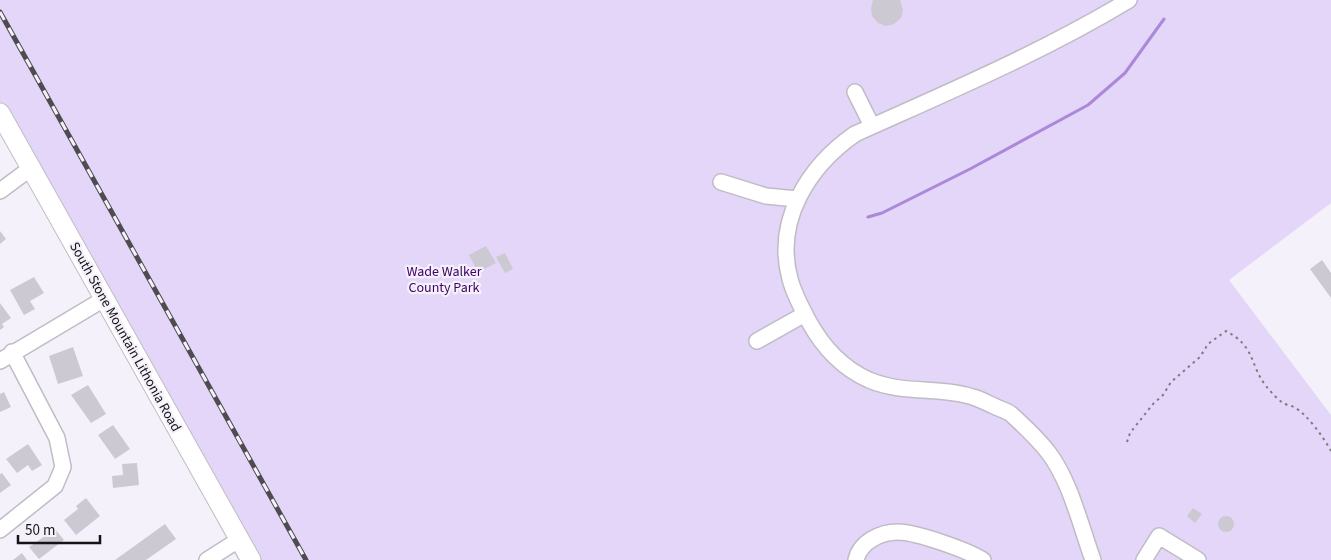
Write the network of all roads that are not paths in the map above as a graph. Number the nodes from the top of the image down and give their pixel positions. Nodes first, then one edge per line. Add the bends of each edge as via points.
1 (1129, 0) edge
2 (855, 92) dead end
3 (0, 113) edge
4 (872, 126) junction
5 (31, 168) junction
6 (722, 182) dead end
7 (0, 190) edge
8 (797, 199) junction
9 (104, 299) junction
10 (805, 314) junction
11 (756, 340) dead end
12 (6, 356) edge
13 (0, 530) edge
14 (240, 539) junction
15 (207, 560) edge
16 (251, 560) edge
17 (856, 560) edge
18 (983, 560) edge
19 (1093, 560) edge
20 (1144, 560) edge
21 (1198, 560) edge

1 - 4 street via 1054,43
2 - 4 street
3 - 5 main road, South Stone Mountain Lithonia Road
4 - 8 street via 855,134 824,158
5 - 7 street
5 - 9 main road, South Stone Mountain Lithonia Road
6 - 8 street via 766,196
8 - 10 street via 788,231 787,264 790,280
9 - 12 street
9 - 14 main road, South Stone Mountain Lithonia Road
10 - 11 street
10 - 19 street via 830,352 868,380 900,390 972,396 1010,413 1048,452 1064,481
12 - 13 street via 51,426 63,467 55,486
14 - 15 street
14 - 16 main road, South Stone Mountain Lithonia Road
17 - 18 street via 858,551 873,537 898,532 930,539
20 - 21 street via 1159,536

